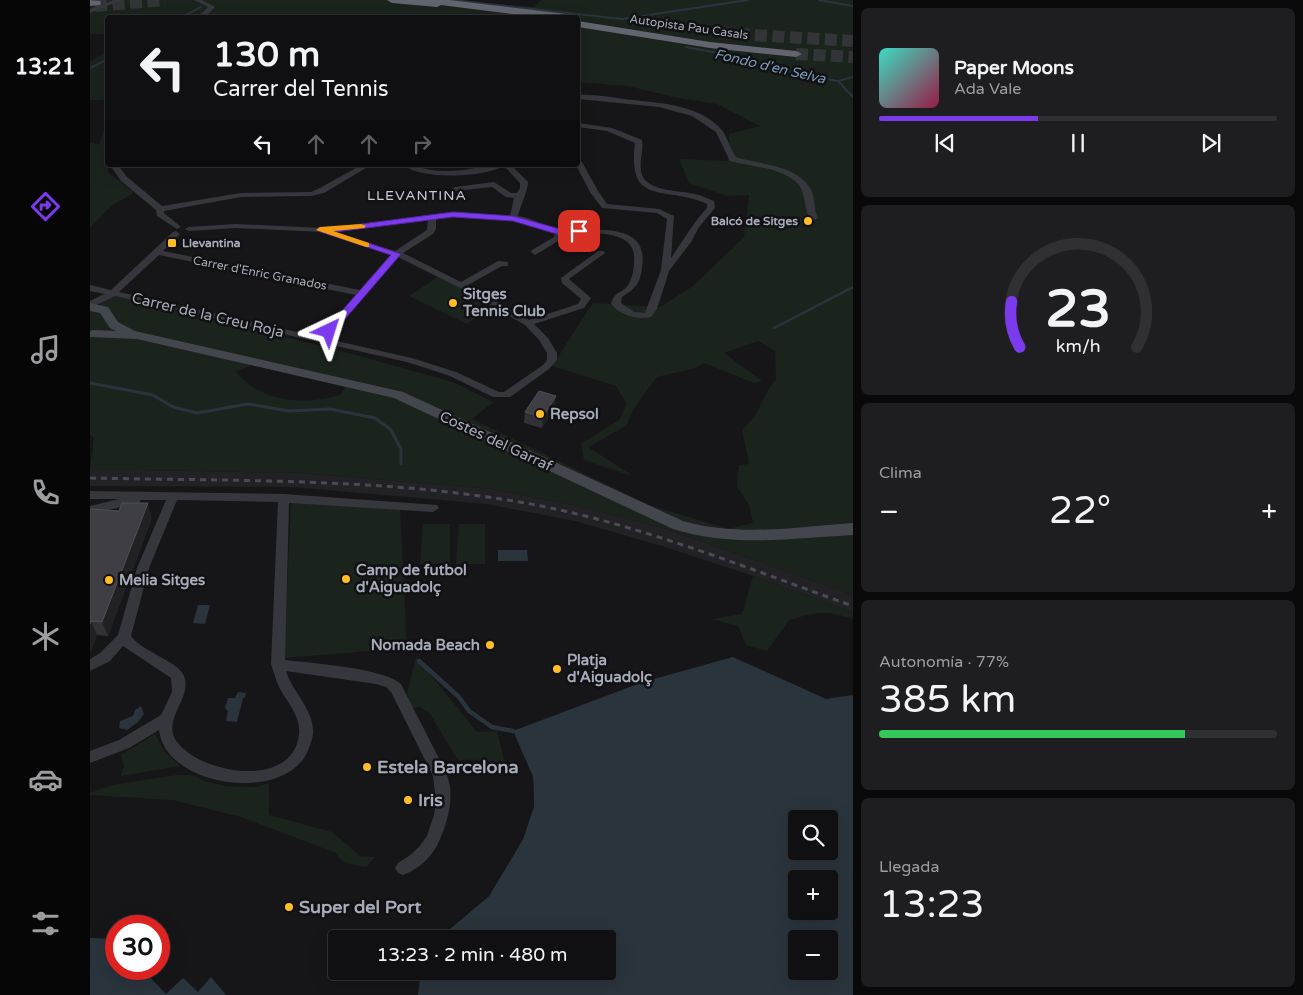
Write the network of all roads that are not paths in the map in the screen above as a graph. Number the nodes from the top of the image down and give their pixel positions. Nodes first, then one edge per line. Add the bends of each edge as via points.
1 (119, 0) edge
2 (197, 0) edge
3 (392, 0) edge
4 (423, 0) edge
5 (92, 6) edge
6 (203, 15) edge
7 (512, 15) edge
8 (550, 15) edge
9 (580, 18) edge
10 (580, 24) edge
11 (686, 30) dead end
12 (796, 54) tunnel mouth
13 (580, 97) edge
14 (580, 125) edge
15 (580, 166) edge
16 (115, 167) edge
17 (363, 167) edge
18 (411, 167) edge
19 (489, 167) edge
20 (509, 167) edge
21 (454, 189) dead end
22 (519, 196) junction
23 (160, 209) junction
24 (432, 216) junction
25 (513, 218) junction
26 (814, 218) dead end
27 (320, 230) junction
28 (176, 231) junction
29 (560, 232) junction
30 (158, 252) junction
31 (535, 252) dead end
32 (601, 253) dead end
33 (396, 254) junction
34 (505, 264) dead end
35 (665, 271) junction
36 (462, 285) junction
37 (90, 288) edge
38 (112, 294) junction
39 (362, 294) junction
40 (90, 306) edge
41 (108, 316) junction
42 (528, 322) junction
43 (91, 334) edge
44 (137, 335) junction
45 (321, 341) junction
46 (90, 495) edge
47 (168, 497) junction
48 (284, 498) junction
49 (433, 508) dead end
50 (90, 510) edge
51 (853, 529) edge
52 (124, 637) junction
53 (278, 664) junction
54 (90, 666) edge
55 (166, 719) junction
56 (90, 757) edge
57 (403, 868) dead end

1 - 5 street
2 - 6 street via 212,7
3 - 7 highway
4 - 8 highway, Autopista Pau Casals
9 - 11 highway, Autopista Pau Casals
10 - 12 highway, Autopista Pau Casals via 703,44
13 - 26 street via 660,104 681,109 706,121 721,134 733,159 784,172 802,182
14 - 35 street via 597,126 639,142 635,156 644,186 711,203 711,208
15 - 35 street via 605,206 659,211 671,218
16 - 23 street via 124,179
17 - 23 street via 311,194 198,200
18 - 19 street via 448,174
20 - 22 street via 524,182
21 - 22 street via 494,184 509,195
22 - 25 street
23 - 28 street via 160,214
24 - 25 street
24 - 27 street
24 - 33 street via 430,232
25 - 29 street
27 - 28 street via 236,226 189,229 183,234
27 - 33 street
28 - 30 street
29 - 31 street via 557,238
29 - 35 street via 608,231 624,235 636,246 638,268 635,280 629,291 616,300 616,304 635,316 648,314 652,309
30 - 38 street
30 - 39 street, Carrer d'Enric Granados
32 - 42 street via 565,278 586,298 581,306
33 - 36 street
33 - 39 street
34 - 36 street via 501,263
36 - 42 street
37 - 38 street, Carrer de la Creu Roja
38 - 40 street
38 - 41 street
38 - 45 street, Carrer de la Creu Roja
39 - 45 street
40 - 41 main road via 100,308
41 - 43 main road via 102,329
41 - 44 main road via 114,325
42 - 45 street, Carrer de la Creu Roja via 548,345 552,360 506,395 497,395 453,374 409,360
43 - 44 main road
44 - 51 main road, Costes del Garraf via 398,395 670,522 701,533 743,536
46 - 47 street
47 - 48 street
47 - 50 street
47 - 52 street via 133,599
48 - 49 street
48 - 53 street
52 - 54 street via 105,657
52 - 55 street via 128,643 177,675 179,688
53 - 55 street via 306,729 300,756 285,769 270,775 242,778 196,766 172,747 164,730
53 - 57 street via 376,678 396,688 440,775 444,802 438,830 432,840 417,858
55 - 56 street via 124,744

